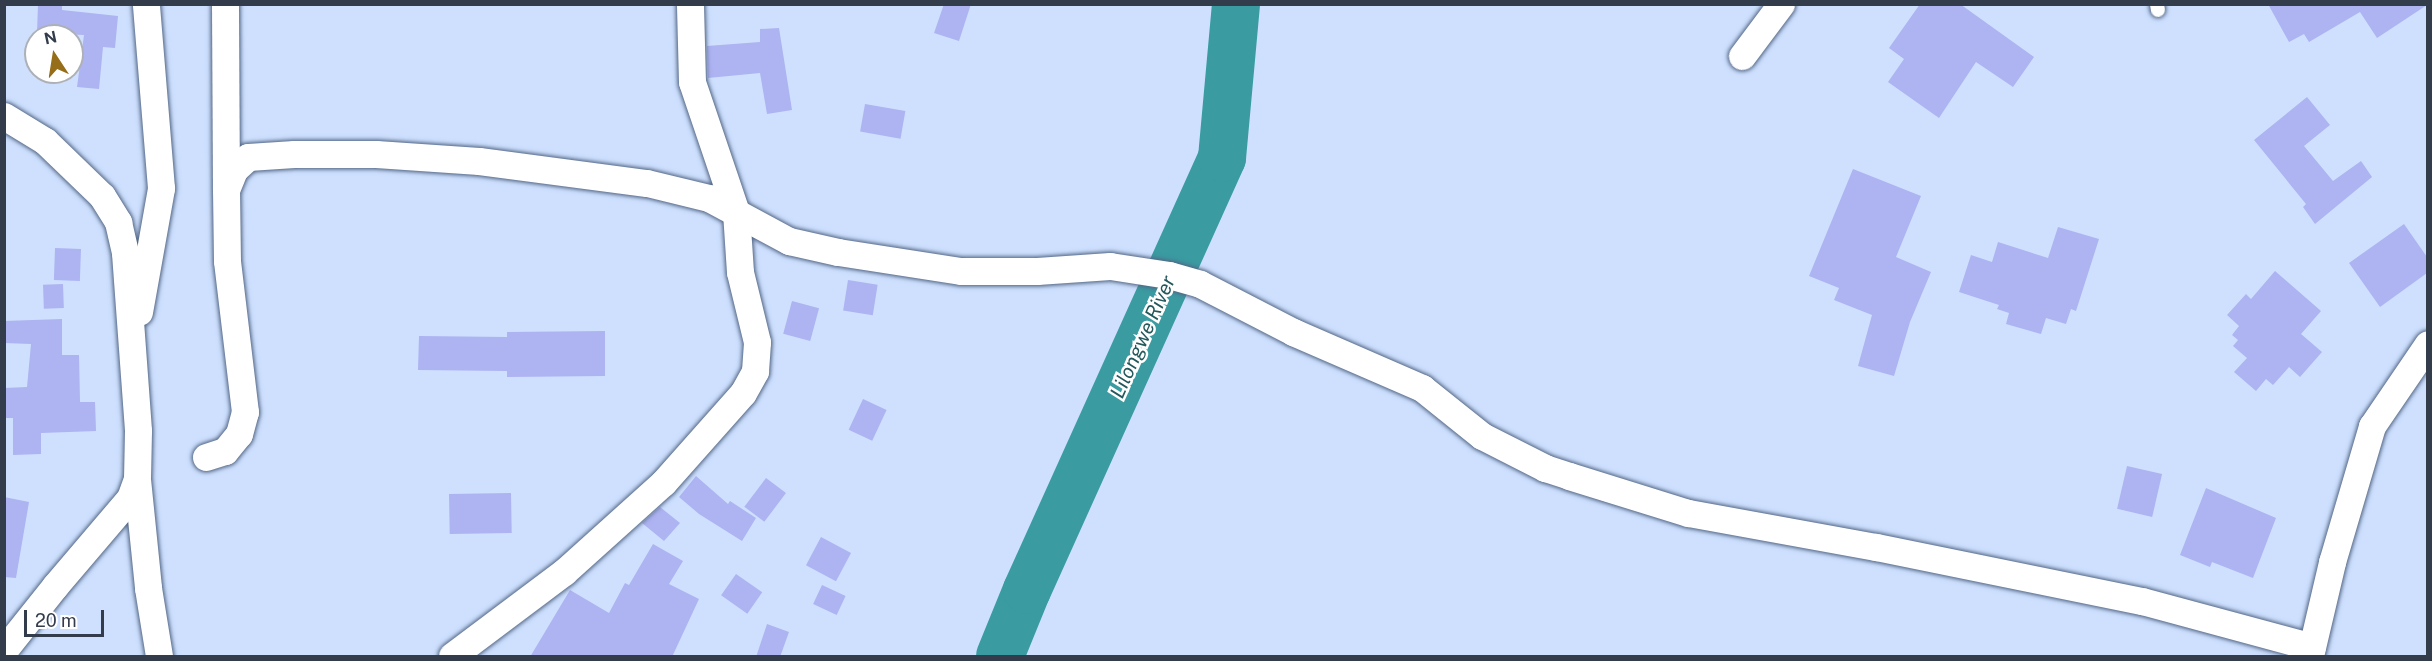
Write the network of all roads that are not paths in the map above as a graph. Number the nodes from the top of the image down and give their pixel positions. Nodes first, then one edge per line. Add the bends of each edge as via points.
1 (146, 4) edge
2 (225, 4) edge
3 (690, 4) edge
4 (1781, 4) edge
5 (1742, 56) dead end
6 (4, 116) edge
7 (226, 190) junction
8 (736, 212) junction
9 (2427, 344) edge
10 (132, 352) junction
11 (206, 458) dead end
12 (137, 479) junction
13 (4, 650) edge
14 (2311, 652) edge
15 (159, 657) edge
16 (452, 657) edge

1 - 10 street via 161,188
2 - 7 street
3 - 8 street via 692,82
4 - 5 street
6 - 10 street via 45,141 102,196 118,222 125,254
7 - 8 street via 234,170 248,157 376,154 479,161 647,183 709,198
7 - 11 street via 227,261 245,412 239,434 225,451
8 - 14 street via 789,241 849,254 961,271 1110,266 1190,281 1422,388 1482,436 1569,476 1688,513 2142,601
8 - 16 street via 740,272 757,342 755,372 742,393 663,483 564,572
9 - 14 street via 2372,426 2332,562
10 - 12 street
12 - 13 street via 130,498
12 - 15 street

